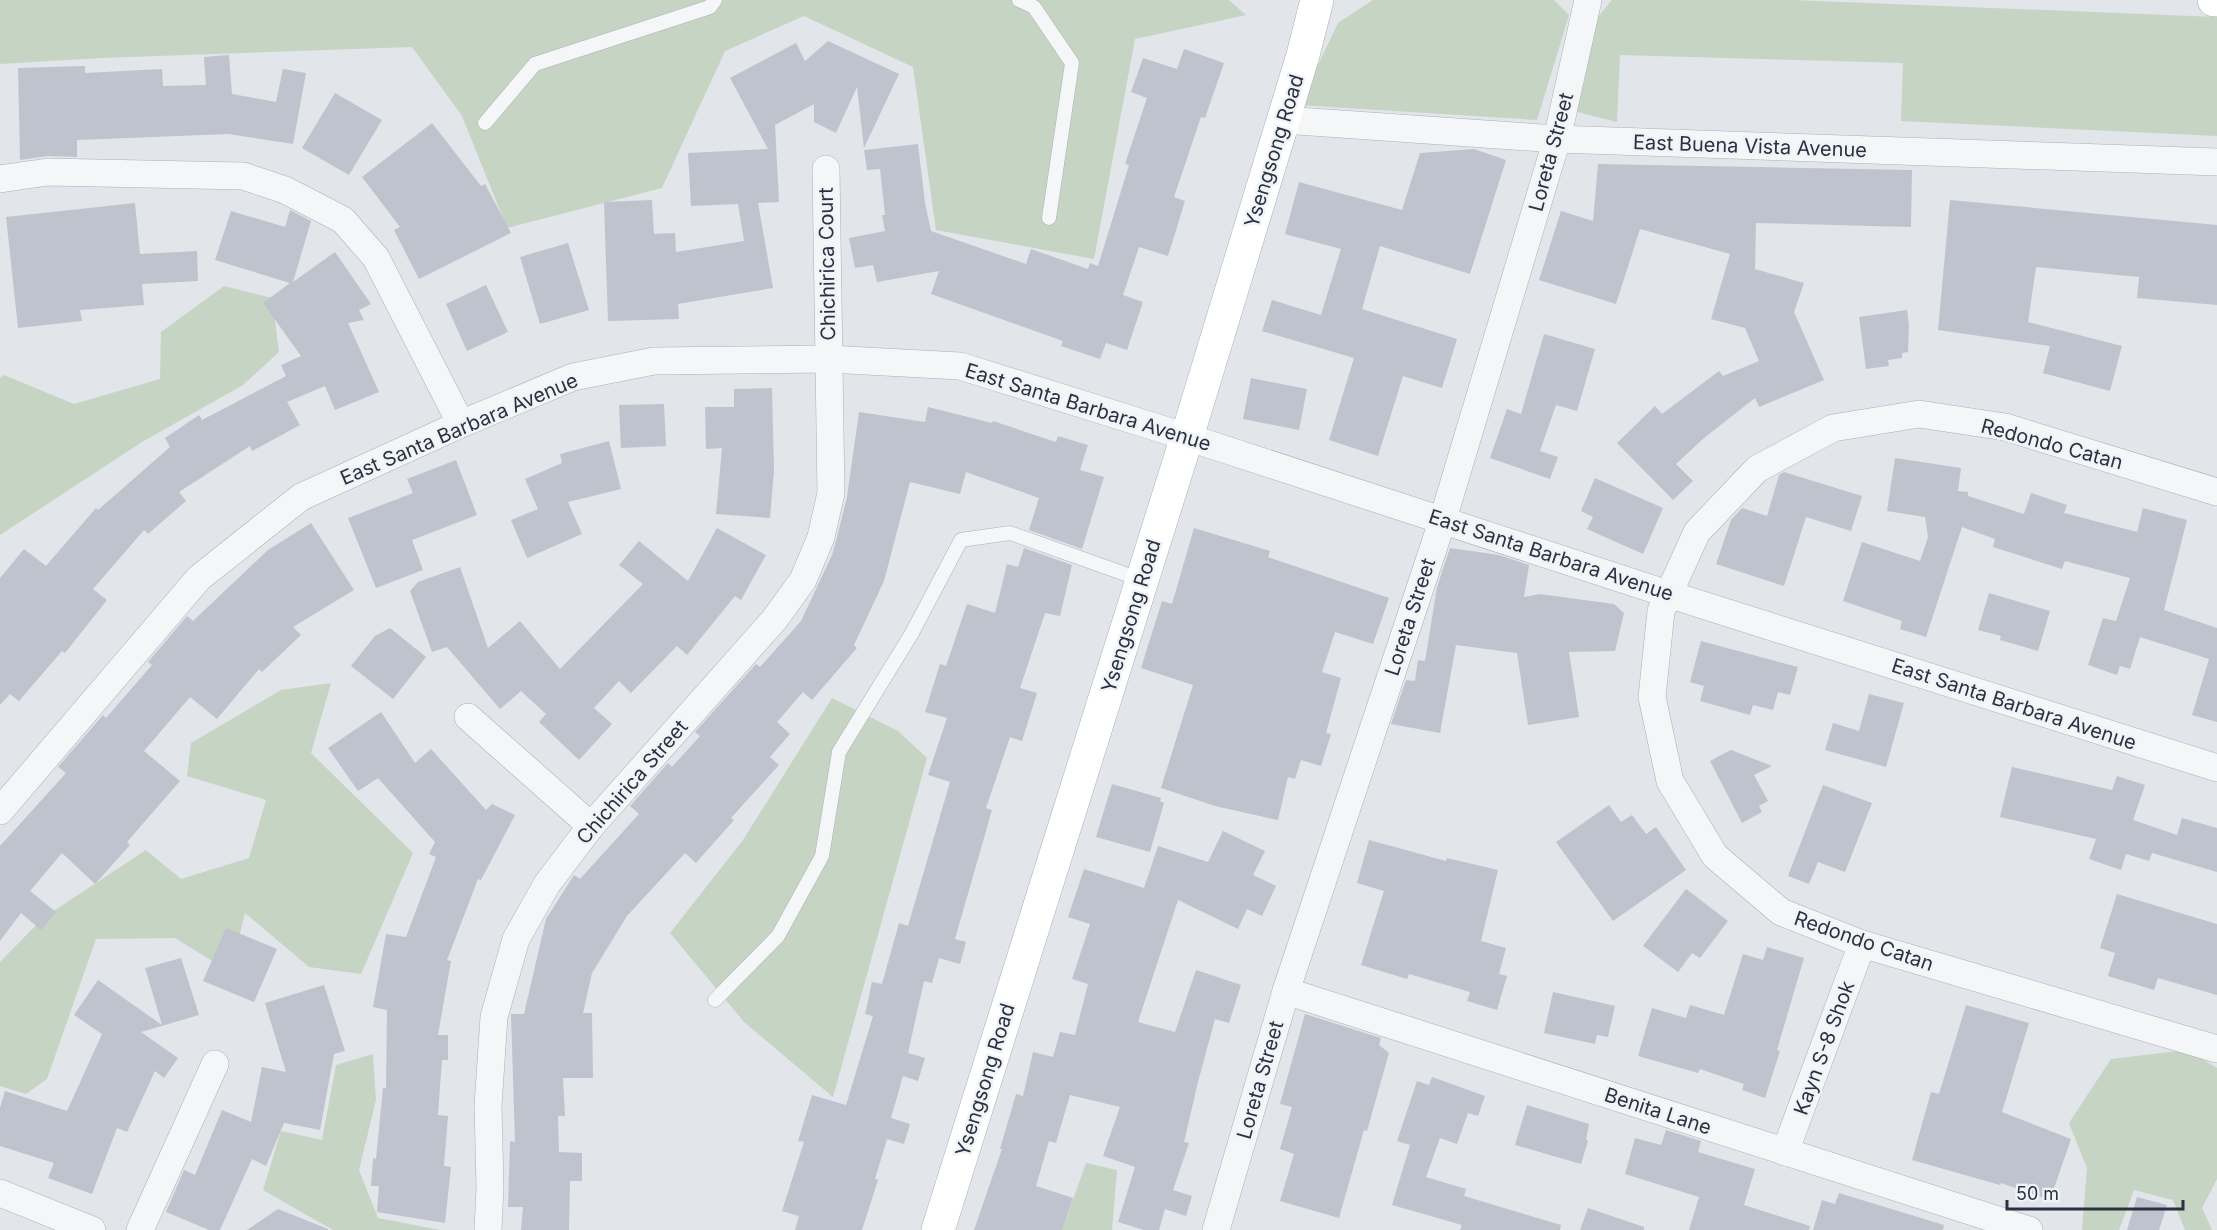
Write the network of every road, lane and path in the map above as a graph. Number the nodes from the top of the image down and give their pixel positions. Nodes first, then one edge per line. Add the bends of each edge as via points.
1 (715, 0) edge
2 (1019, 0) edge
3 (1317, 0) edge
4 (1588, 0) edge
5 (1283, 120) junction
6 (485, 123) dead end
7 (1557, 139) junction
8 (2217, 162) edge
9 (826, 169) dead end
10 (0, 179) edge
11 (1049, 218) dead end
12 (828, 359) junction
13 (461, 424) junction
14 (1187, 437) junction
15 (2217, 492) edge
16 (1443, 519) junction
17 (1142, 580) junction
18 (1668, 594) junction
19 (468, 717) dead end
20 (2217, 768) edge
21 (0, 811) edge
22 (591, 826) junction
23 (1862, 944) junction
24 (1286, 991) junction
25 (715, 1000) dead end
26 (2217, 1049) edge
27 (215, 1064) dead end
28 (1785, 1152) junction
29 (0, 1193) edge
30 (92, 1230) edge
31 (140, 1230) edge
32 (489, 1230) edge
33 (938, 1230) edge
34 (1217, 1230) edge
35 (2029, 1230) edge

1 - 6 lane via 710,7 535,64
2 - 11 lane via 1035,7 1072,63
3 - 5 main road, Ysengsong Road
4 - 7 street, Loreta Street
5 - 7 street, East Buena Vista Avenue
5 - 14 main road, Ysengsong Road
7 - 8 street, East Buena Vista Avenue
7 - 16 street, Loreta Street
9 - 12 street, Chichirica Court
10 - 13 street via 48,171 243,176 285,190 344,220 376,258
12 - 13 street, East Santa Barbara Avenue via 654,361 573,377
12 - 14 street, East Santa Barbara Avenue via 960,366
12 - 22 street, Chichirica Street via 831,493 821,537 803,580 774,620
13 - 21 street, East Santa Barbara Avenue via 301,497 199,578
14 - 16 street, East Santa Barbara Avenue
14 - 17 main road, Ysengsong Road
15 - 18 street, Redondo Catan via 2005,427 1919,414 1833,428 1757,469 1697,532
16 - 18 street, East Santa Barbara Avenue
16 - 24 street, Loreta Street
17 - 25 lane via 1010,533 961,540 912,633 838,752 822,856 778,936
17 - 33 main road, Ysengsong Road
18 - 20 street, East Santa Barbara Avenue
18 - 23 street, Redondo Catan via 1661,611 1652,697 1671,781 1715,856 1781,912
19 - 22 street
22 - 32 street, Chichirica Street via 547,884 516,939 494,1017 488,1106
23 - 26 street, Redondo Catan
23 - 28 street, Kayn S-8 Shok
24 - 28 street, Benita Lane
24 - 34 street, Loreta Street
27 - 31 street
28 - 35 street, Benita Lane
29 - 30 street

